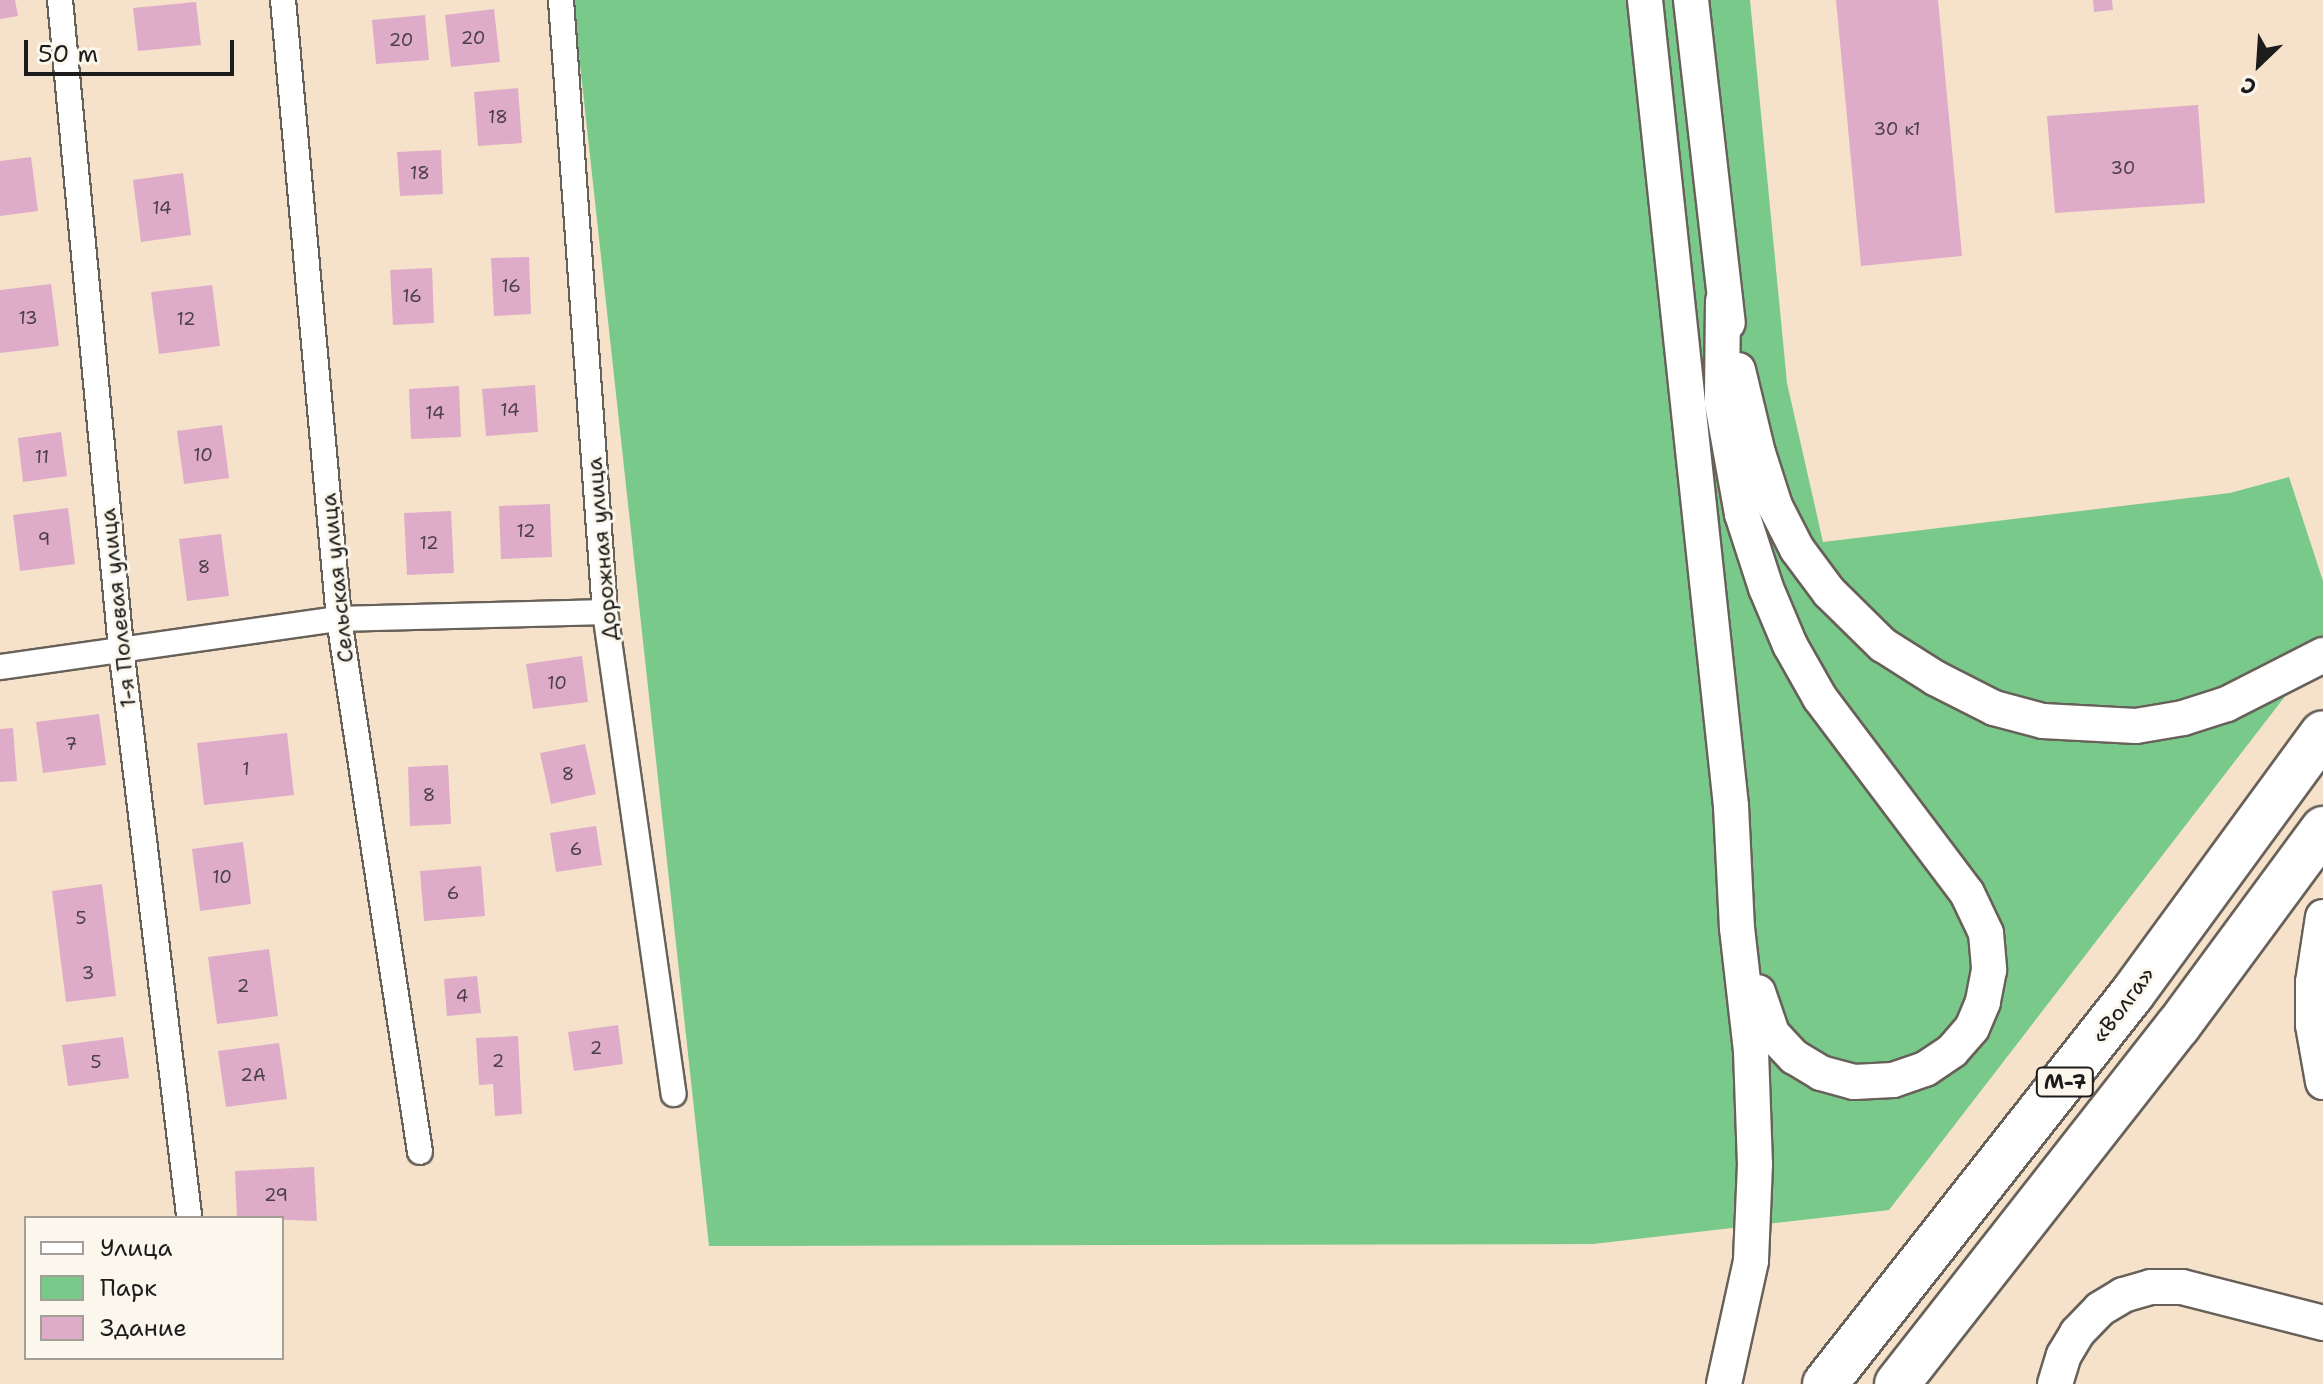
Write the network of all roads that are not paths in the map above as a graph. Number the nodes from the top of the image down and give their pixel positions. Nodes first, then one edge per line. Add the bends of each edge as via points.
1 (60, 0) edge
2 (283, 0) edge
3 (561, 0) edge
4 (1645, 0) edge
5 (1691, 0) edge
6 (1723, 301) junction
7 (605, 612) junction
8 (339, 619) junction
9 (121, 648) junction
10 (2323, 655) edge
11 (0, 667) edge
12 (2323, 733) edge
13 (1731, 806) junction
14 (2323, 829) edge
15 (2323, 917) edge
16 (2323, 1082) edge
17 (674, 1094) dead end
18 (420, 1152) dead end
19 (189, 1215) dead end
20 (2323, 1323) edge
21 (1724, 1384) edge
22 (1825, 1384) edge
23 (1897, 1384) edge
24 (2055, 1384) edge

1 - 9 street, 1-я Полевая улица
2 - 8 street, Сельская улица
3 - 7 street, Дорожная улица
4 - 13 street
5 - 6 street
6 - 10 street via 1758,453 1775,506 1797,549 1829,592 1883,645 1935,678 1994,708 2043,721 2136,726 2227,704
6 - 13 street via 1722,403 1742,514 1766,588 1820,698 1967,893 1986,933 1989,970 1983,1002 1972,1028 1952,1051 1925,1069 1893,1080 1854,1082 1821,1073 1772,1033 1759,997 1753,927
7 - 8 street
7 - 17 street, Дорожная улица
8 - 9 street
8 - 18 street, Сельская улица
9 - 11 street
9 - 19 street, 1-я Полевая улица
12 - 22 highway, «Волга» / М-7 via 2132,994
13 - 21 street via 1755,1164 1751,1261
14 - 23 highway, М-7 via 2178,1026
15 - 16 street via 2313,1025
20 - 24 street via 2182,1287 2151,1287 2100,1309 2077,1333

